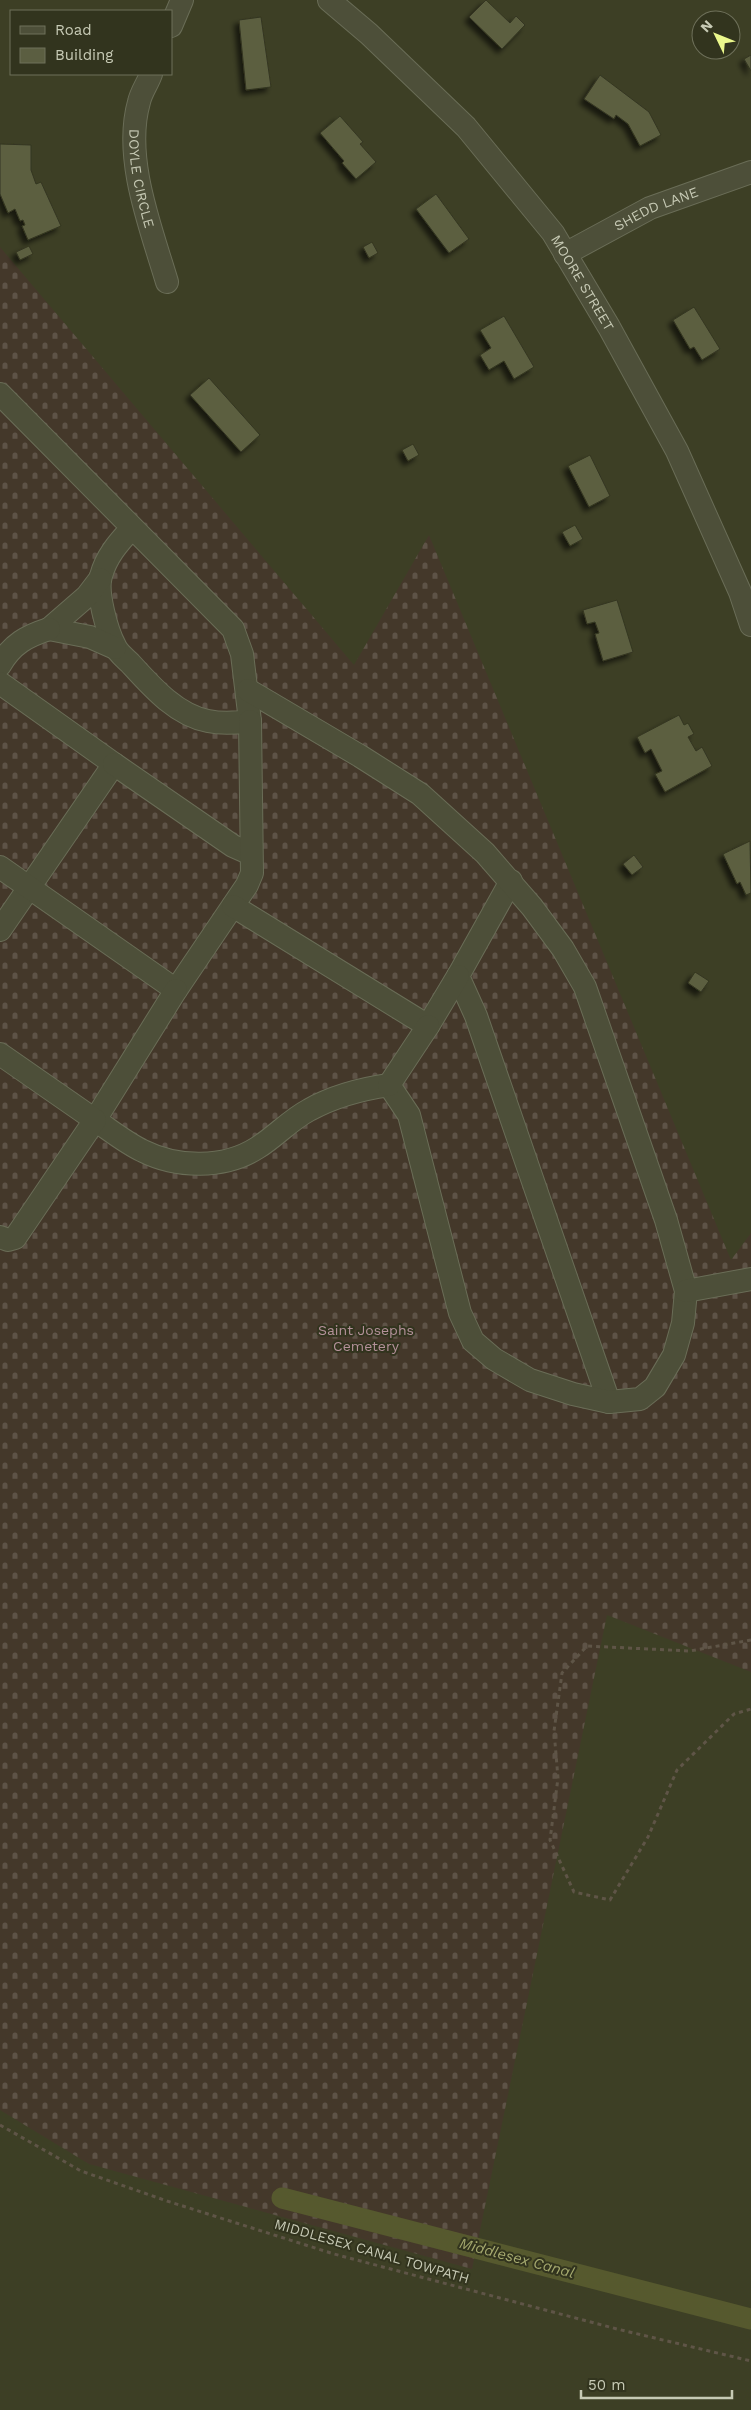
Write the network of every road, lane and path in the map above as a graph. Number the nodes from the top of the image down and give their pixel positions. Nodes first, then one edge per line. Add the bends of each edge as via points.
1 (182, 0) edge
2 (328, 0) edge
3 (172, 24) edge
4 (151, 75) edge
5 (751, 172) edge
6 (565, 254) junction
7 (167, 282) dead end
8 (0, 394) edge
9 (132, 529) junction
10 (100, 578) junction
11 (751, 625) edge
12 (49, 629) junction
13 (115, 648) junction
14 (0, 665) edge
15 (0, 683) edge
16 (248, 690) junction
17 (250, 721) junction
18 (114, 764) junction
19 (251, 854) junction
20 (0, 867) edge
21 (511, 881) junction
22 (30, 888) junction
23 (233, 906) junction
24 (0, 930) edge
25 (458, 976) junction
26 (176, 990) junction
27 (428, 1026) junction
28 (0, 1054) edge
29 (389, 1085) junction
30 (95, 1120) junction
31 (0, 1237) edge
32 (751, 1279) edge
33 (686, 1291) junction
34 (609, 1402) junction
35 (751, 1640) edge
36 (751, 1709) edge
37 (0, 2125) edge
38 (751, 2360) edge

1 - 3 street
2 - 6 street, MOORE STREET via 369,34 466,128 553,234
4 - 7 street, DOYLE CIRCLE via 139,102 133,148
5 - 6 street, SHEDD LANE via 650,208
6 - 11 street, MOORE STREET via 677,451 740,592
8 - 9 street
9 - 10 street via 105,562
9 - 16 street via 234,629
10 - 12 street via 87,596
10 - 13 street via 106,625
12 - 13 street via 90,636
12 - 14 street via 30,635 17,644
13 - 17 street via 185,713 226,724
15 - 18 street
16 - 17 street
16 - 21 street via 420,794
17 - 19 street
18 - 19 street via 233,846
18 - 22 street
19 - 23 street via 252,873
20 - 22 street
21 - 25 street
21 - 33 street via 563,949 585,987 666,1220
22 - 24 street
22 - 26 street
23 - 26 street
23 - 27 street
25 - 27 street
25 - 34 street via 476,1016
26 - 30 street
27 - 29 street
28 - 30 street
29 - 30 street via 333,1099 308,1110 236,1160 207,1164 167,1160 142,1151
29 - 34 street via 409,1115 460,1313 473,1341 494,1359 530,1380
30 - 31 street via 15,1238
32 - 33 street
33 - 34 street via 683,1322 674,1355 655,1387 640,1399
35 - 36 path via 690,1651 587,1646 562,1673 554,1731 558,1778 550,1840 574,1892 610,1900 648,1837 677,1770 734,1714
37 - 38 path, MIDDLESEX CANAL TOWPATH via 81,2171 167,2202 334,2254 617,2329

